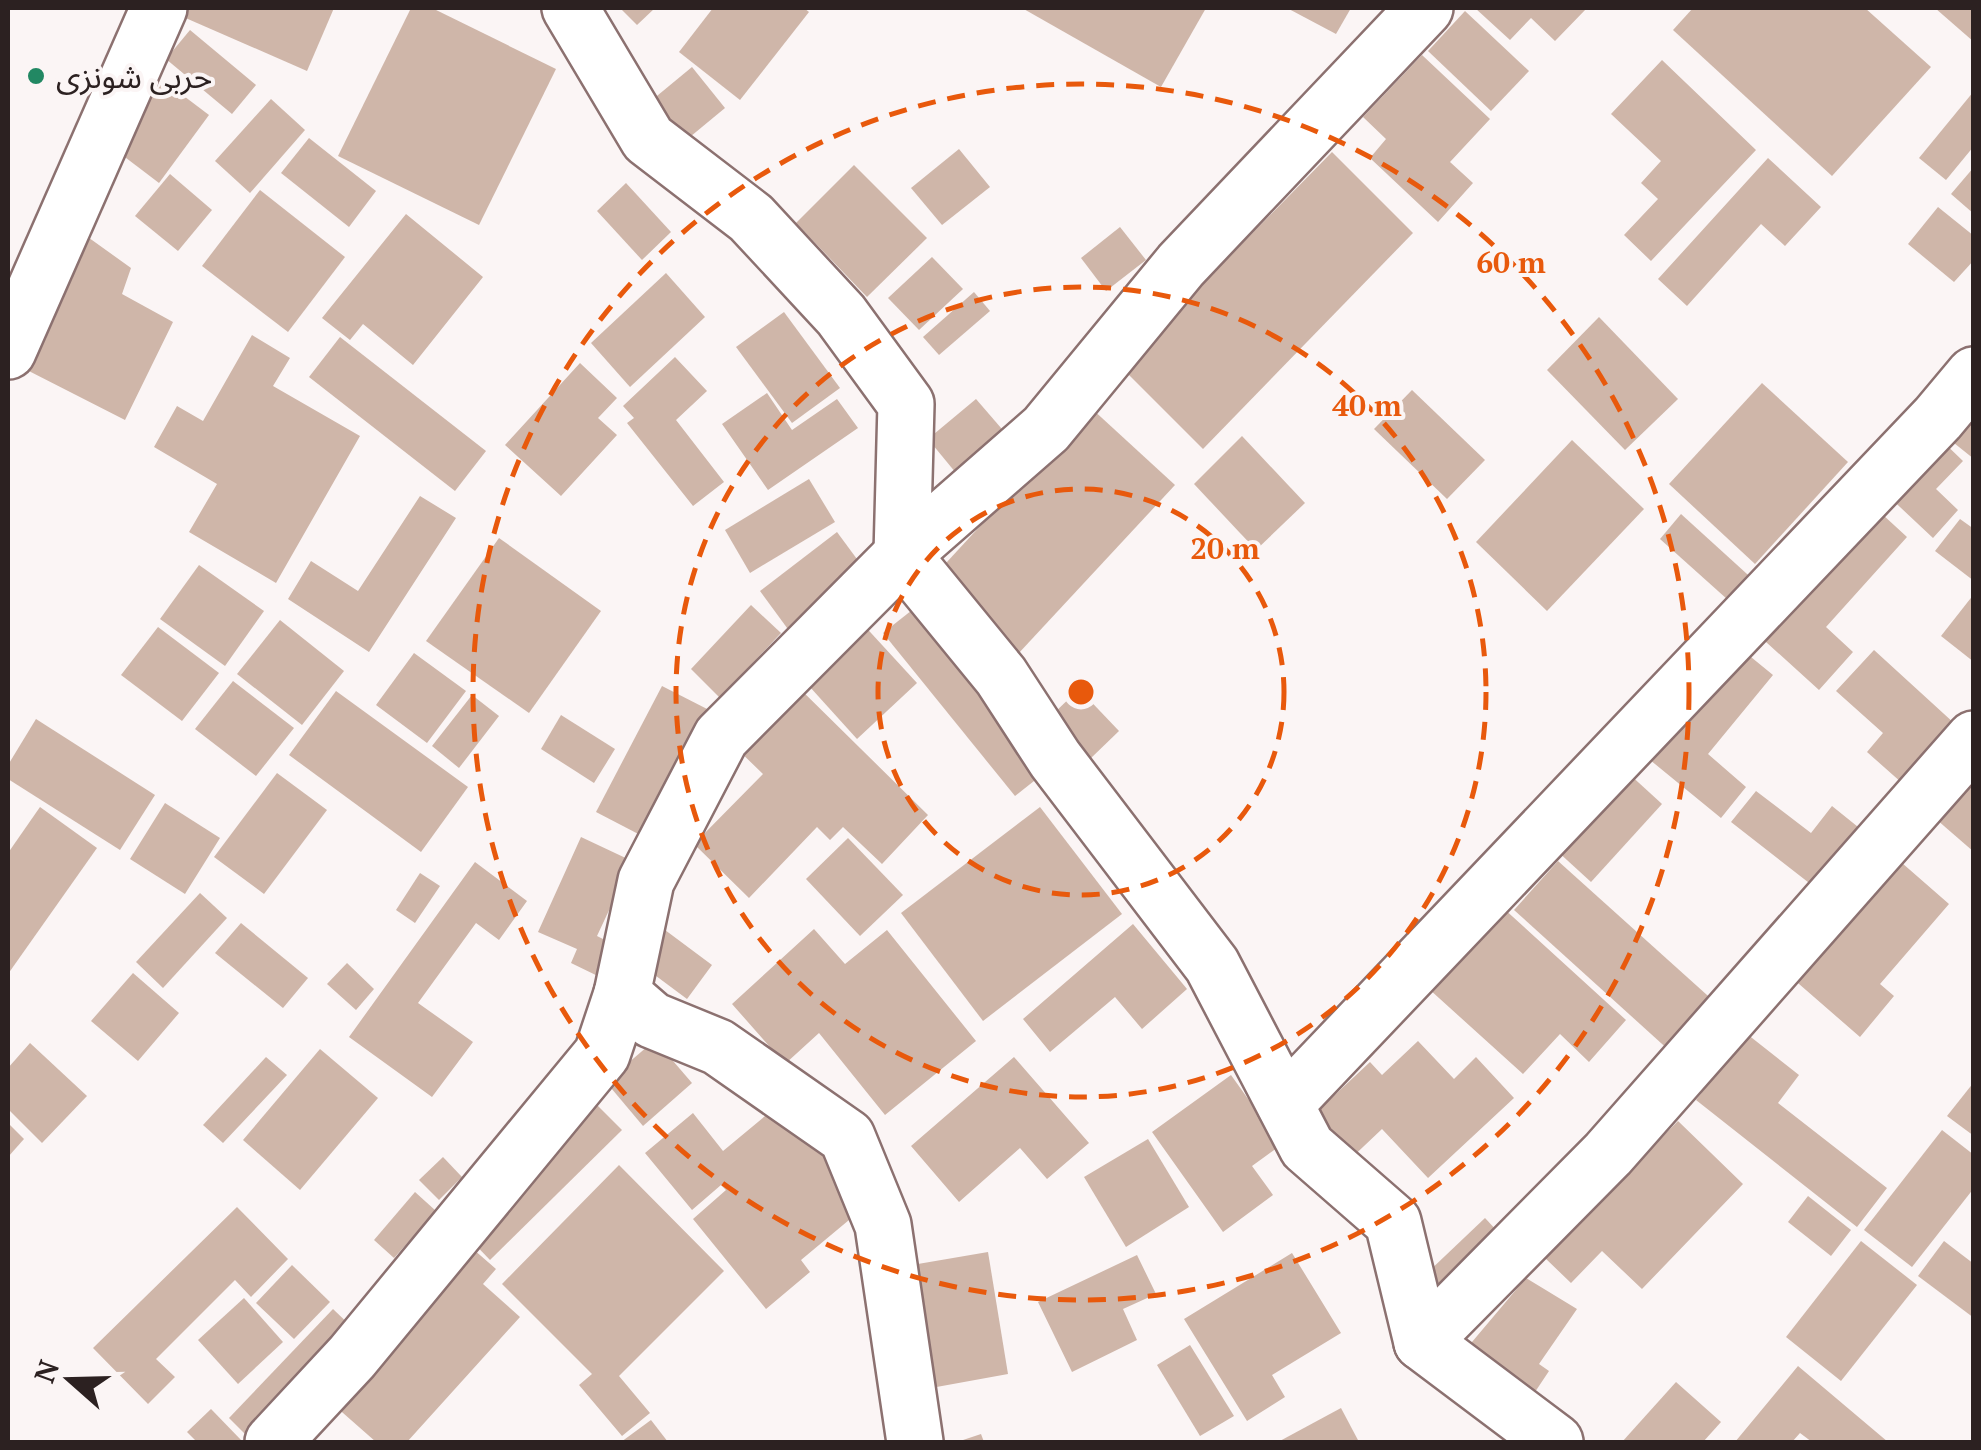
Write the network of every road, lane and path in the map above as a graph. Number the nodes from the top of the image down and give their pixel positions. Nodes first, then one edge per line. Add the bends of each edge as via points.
1 (159, 8) edge
2 (570, 8) edge
3 (1424, 8) edge
4 (8, 351) edge
5 (1974, 375) edge
6 (902, 555) junction
7 (1974, 739) edge
8 (622, 994) junction
9 (1285, 1104) junction
10 (1422, 1342) junction
11 (273, 1442) edge
12 (915, 1442) edge
13 (1555, 1442) edge

1 - 4 street
2 - 6 street via 648,140 751,218 841,315 906,404
3 - 6 street via 1181,265 1046,429
5 - 9 street
6 - 8 street via 721,737 646,881
6 - 9 street via 1000,676 1055,760 1212,965
7 - 10 street via 1608,1154
8 - 11 street via 602,1054
8 - 12 street via 652,1020 718,1047 847,1136 884,1225
9 - 10 street via 1307,1147 1393,1222
10 - 13 street

